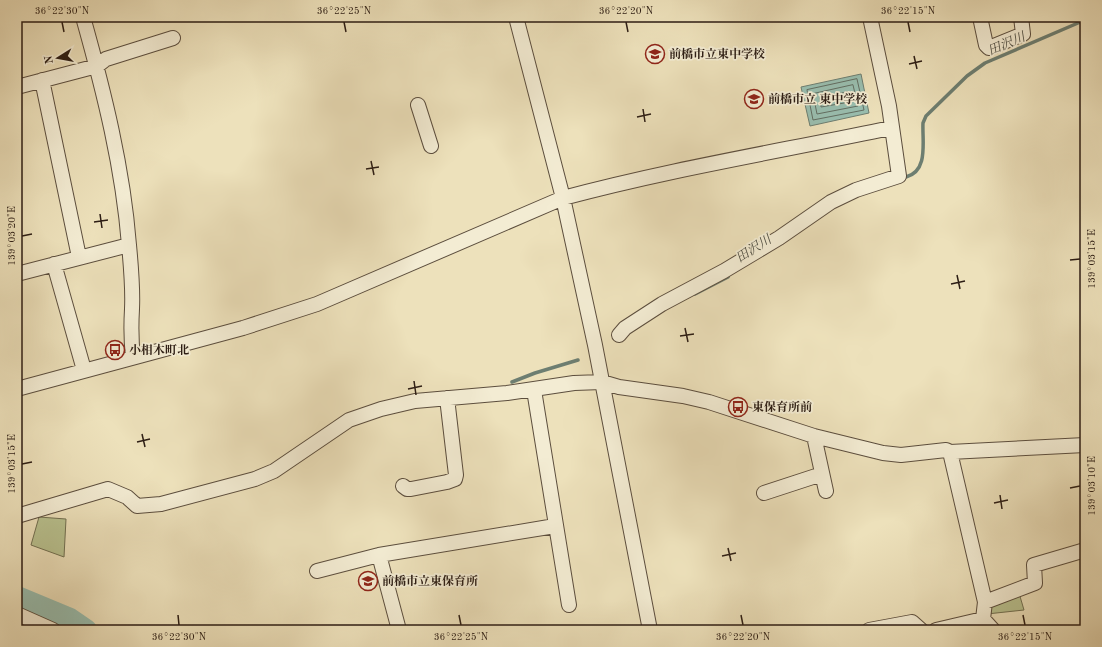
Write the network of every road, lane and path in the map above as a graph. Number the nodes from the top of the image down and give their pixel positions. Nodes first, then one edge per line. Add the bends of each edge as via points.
1 (83, 17) edge
2 (516, 17) edge
3 (870, 17) edge
4 (980, 17) edge
5 (1021, 17) edge
6 (173, 38) dead end
7 (97, 66) junction
8 (42, 80) junction
9 (17, 87) edge
10 (418, 105) dead end
11 (892, 130) junction
12 (431, 146) dead end
13 (563, 198) junction
14 (129, 245) junction
15 (78, 257) junction
16 (54, 264) junction
17 (17, 274) edge
18 (619, 335) dead end
19 (134, 357) junction
20 (84, 370) junction
21 (602, 382) junction
22 (17, 389) edge
23 (534, 390) junction
24 (446, 398) junction
25 (814, 436) junction
26 (1085, 445) edge
27 (950, 452) junction
28 (822, 474) junction
29 (403, 486) dead end
30 (826, 491) dead end
31 (764, 493) dead end
32 (17, 516) edge
33 (555, 526) junction
34 (1085, 550) edge
35 (379, 555) junction
36 (316, 571) dead end
37 (985, 602) junction
38 (569, 605) dead end
39 (17, 614) edge
40 (983, 619) junction
41 (52, 630) edge
42 (399, 630) edge
43 (650, 630) edge
44 (870, 630) edge
45 (920, 630) edge
46 (936, 630) edge
47 (993, 630) edge

1 - 7 street
2 - 13 street
3 - 11 street
4 - 5 street via 986,45 989,48 1023,34
6 - 7 street via 106,60
7 - 8 street
7 - 14 street via 119,168
8 - 9 street
8 - 15 street
10 - 12 street
11 - 13 street via 881,130 693,168
11 - 18 street via 899,176 856,190 831,202 778,238 625,328
13 - 19 street via 317,304 243,328
13 - 21 street
14 - 15 street
14 - 19 street via 132,308 130,328
15 - 16 street
16 - 17 street
16 - 20 street
19 - 20 street
20 - 22 street
21 - 23 street
21 - 25 street via 709,402
21 - 43 street
23 - 24 street
23 - 33 street
24 - 29 street via 455,479 411,489
24 - 32 street via 400,404 349,420 274,471 255,479 152,506 137,506 127,497 108,489
25 - 27 street via 901,455 946,450
25 - 28 street
26 - 27 street
27 - 37 street
28 - 30 street
28 - 31 street
33 - 35 street
33 - 38 street
34 - 37 street via 1034,565 1035,583
35 - 36 street
35 - 42 street
37 - 40 street
39 - 41 street
40 - 46 street
40 - 47 street
44 - 45 street via 912,622

